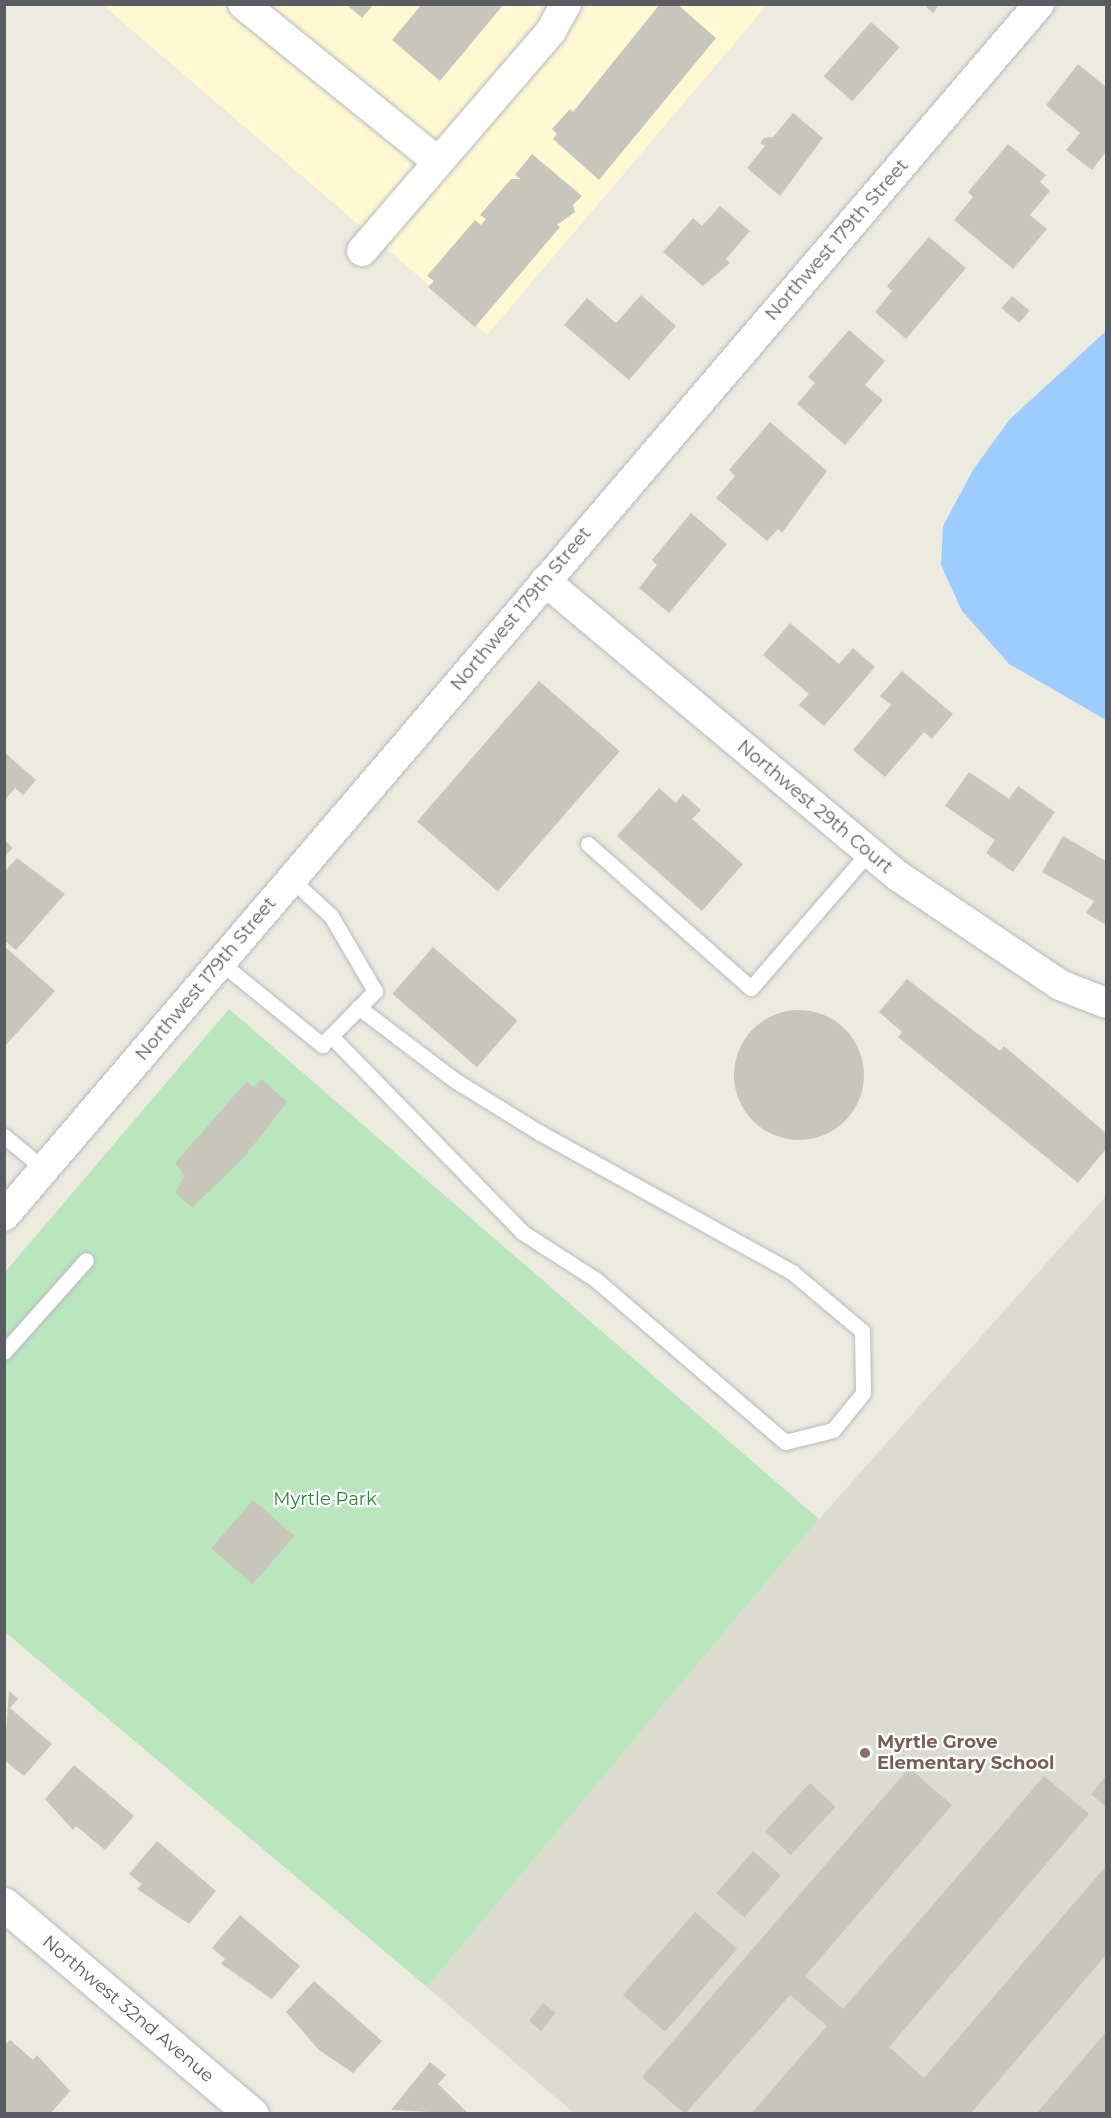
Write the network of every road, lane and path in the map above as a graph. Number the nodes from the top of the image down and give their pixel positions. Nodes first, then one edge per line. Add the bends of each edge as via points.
1 (243, 4) edge
2 (566, 4) edge
3 (1038, 4) edge
4 (438, 162) junction
5 (362, 251) dead end
6 (545, 581) junction
7 (588, 844) dead end
8 (869, 852) junction
9 (291, 879) junction
10 (220, 962) junction
11 (1107, 1003) edge
12 (358, 1007) junction
13 (331, 1036) junction
14 (4, 1136) edge
15 (44, 1169) junction
16 (4, 1216) edge
17 (86, 1260) dead end
18 (4, 1352) edge
19 (4, 1904) edge
20 (252, 2114) edge

1 - 4 street
2 - 4 street via 551,31
3 - 6 street, Northwest 179th Street
4 - 5 street
6 - 8 street, Northwest 29th Court
6 - 9 street, Northwest 179th Street
7 - 8 lane via 751,988
8 - 11 street, Northwest 29th Court via 1060,985
9 - 10 street, Northwest 179th Street
9 - 12 lane via 331,916 375,991
10 - 13 lane via 322,1045
10 - 15 street, Northwest 179th Street
12 - 13 lane
12 - 13 lane via 453,1079 540,1133 792,1272 862,1331 863,1393 833,1430 785,1442 595,1279 522,1232
14 - 15 lane
15 - 16 street, Northwest 179th Street
17 - 18 lane
19 - 20 street, Northwest 32nd Avenue

